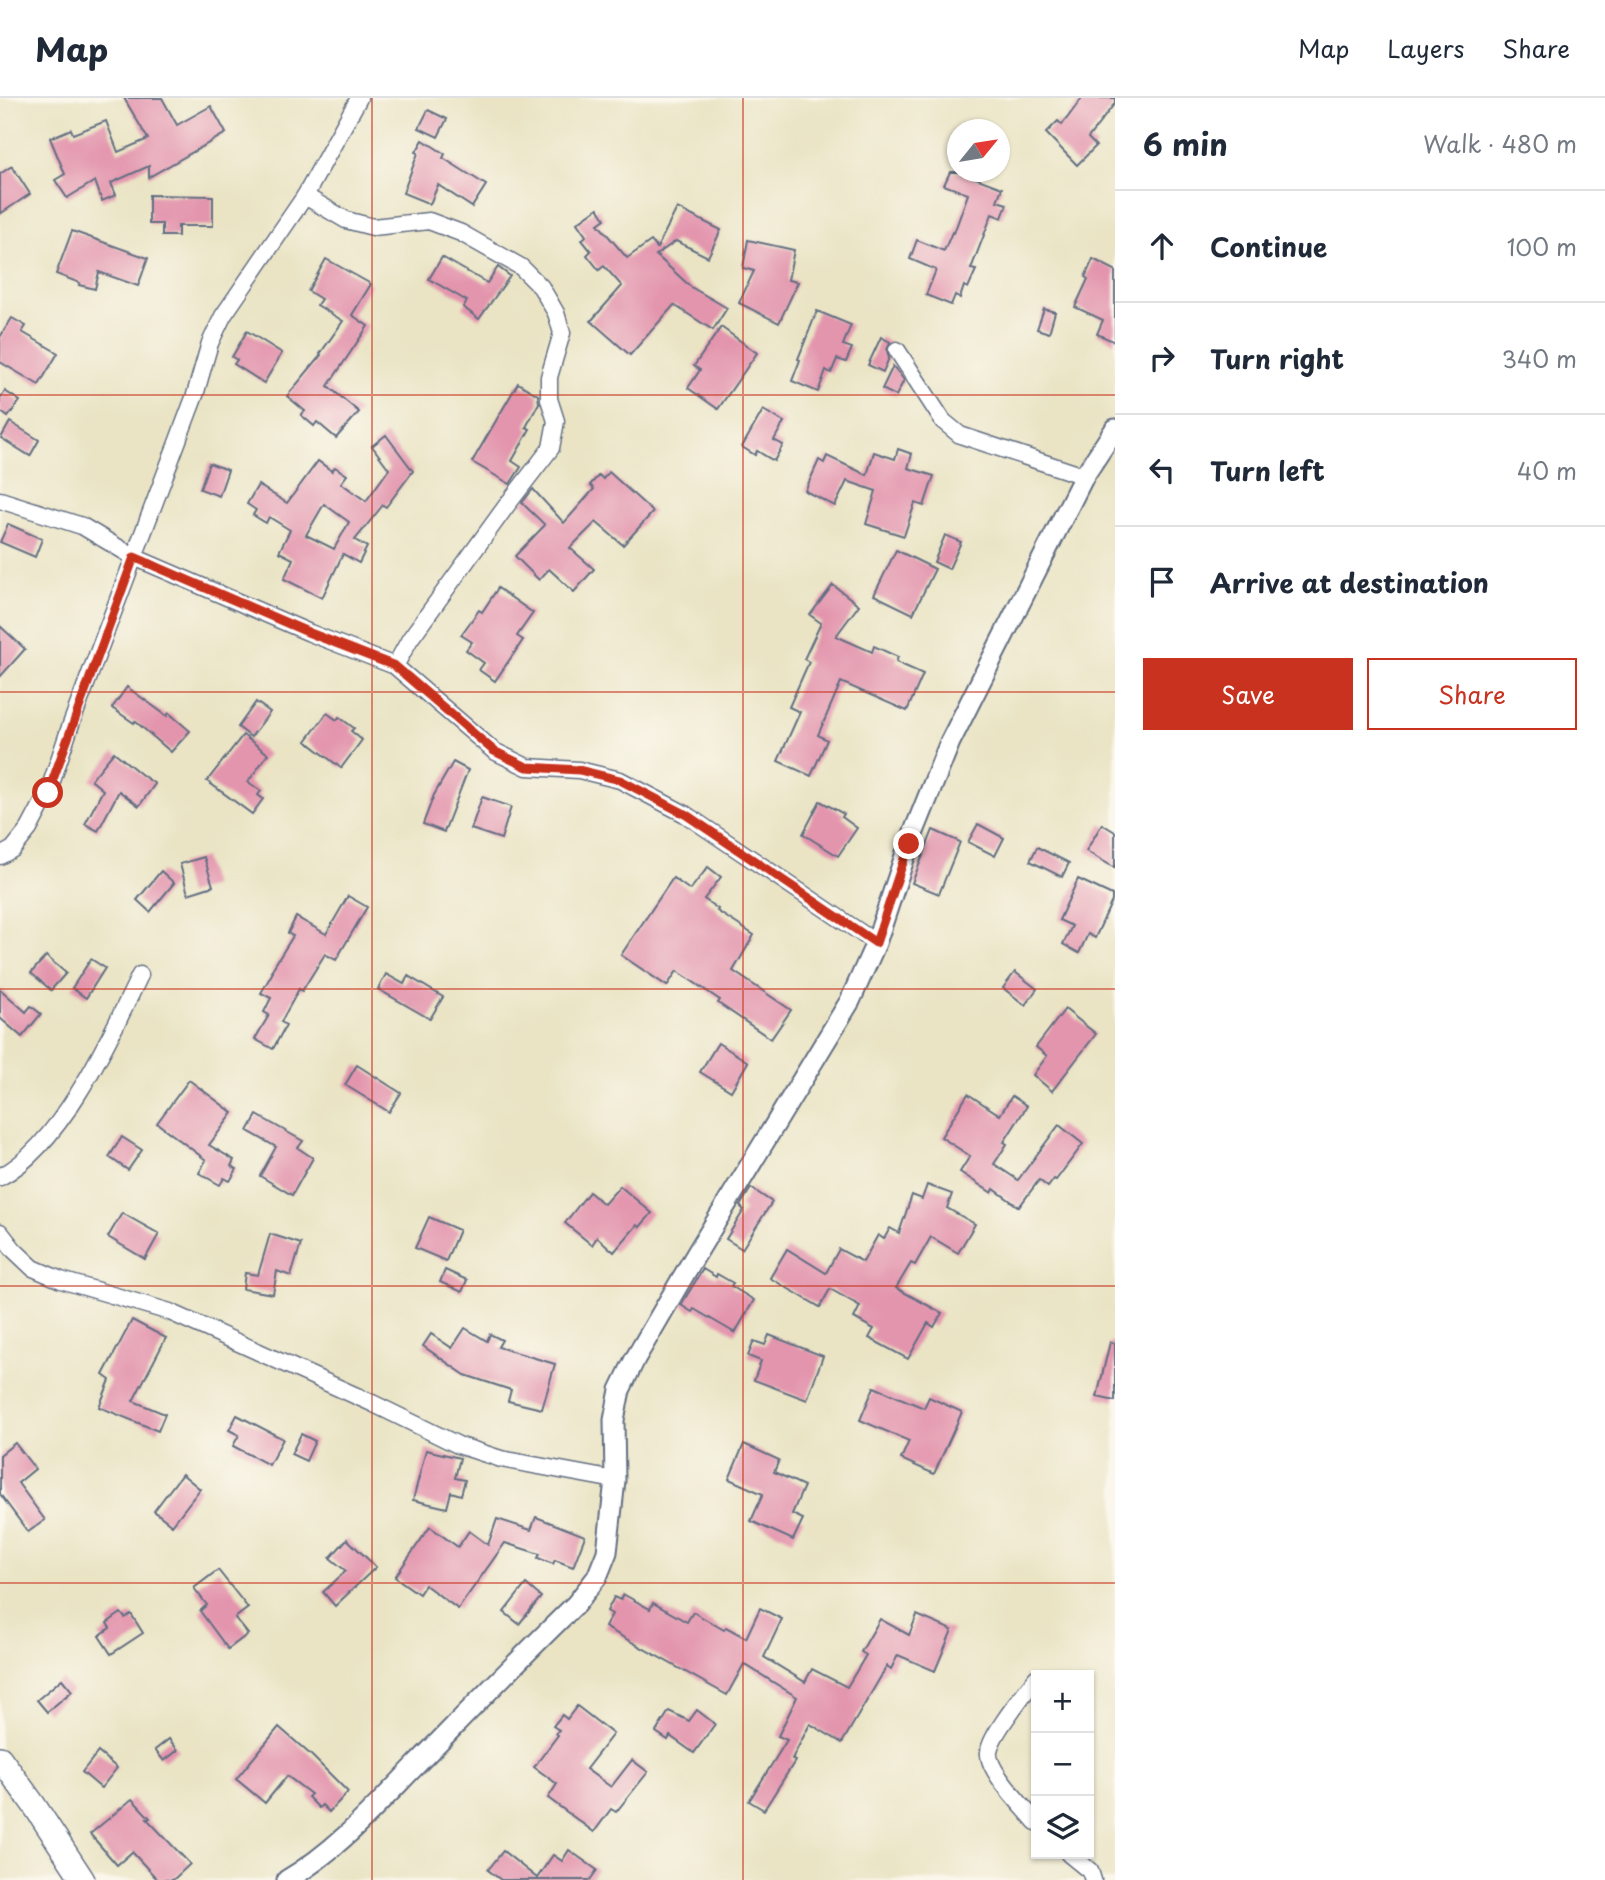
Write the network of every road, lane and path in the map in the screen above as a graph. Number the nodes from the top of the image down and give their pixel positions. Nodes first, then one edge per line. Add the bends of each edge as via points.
1 (359, 98) edge
2 (305, 196) junction
3 (897, 350) dead end
4 (1115, 429) edge
5 (1084, 476) junction
6 (0, 500) edge
7 (134, 557) junction
8 (395, 666) junction
9 (0, 856) edge
10 (876, 943) junction
11 (140, 975) dead end
12 (0, 1177) edge
13 (0, 1232) edge
14 (615, 1480) junction
15 (1031, 1685) edge
16 (0, 1758) edge
17 (1031, 1816) edge
18 (1075, 1859) edge
19 (83, 1880) edge
20 (287, 1880) edge
21 (1093, 1880) edge

1 - 2 street
2 - 7 street via 223,316 210,343
2 - 8 street via 346,220 373,226 429,221 461,233 521,267 541,287 562,333 549,377 556,421 551,448 410,639
3 - 5 street via 943,421 960,435
4 - 5 street
5 - 10 street via 945,753
6 - 7 street via 82,526
7 - 8 street
7 - 9 street via 48,793 29,829 13,849
8 - 10 street via 494,751 527,767 579,770 620,780 685,814
10 - 14 street via 850,1001 630,1369 614,1420
11 - 12 street via 106,1046 55,1125 35,1151
13 - 14 street via 33,1268 170,1312 458,1445 501,1459
14 - 20 street via 607,1552 597,1577 576,1604 381,1801 339,1841
15 - 17 street via 989,1751 993,1769
16 - 19 main road
18 - 21 street via 1090,1871

